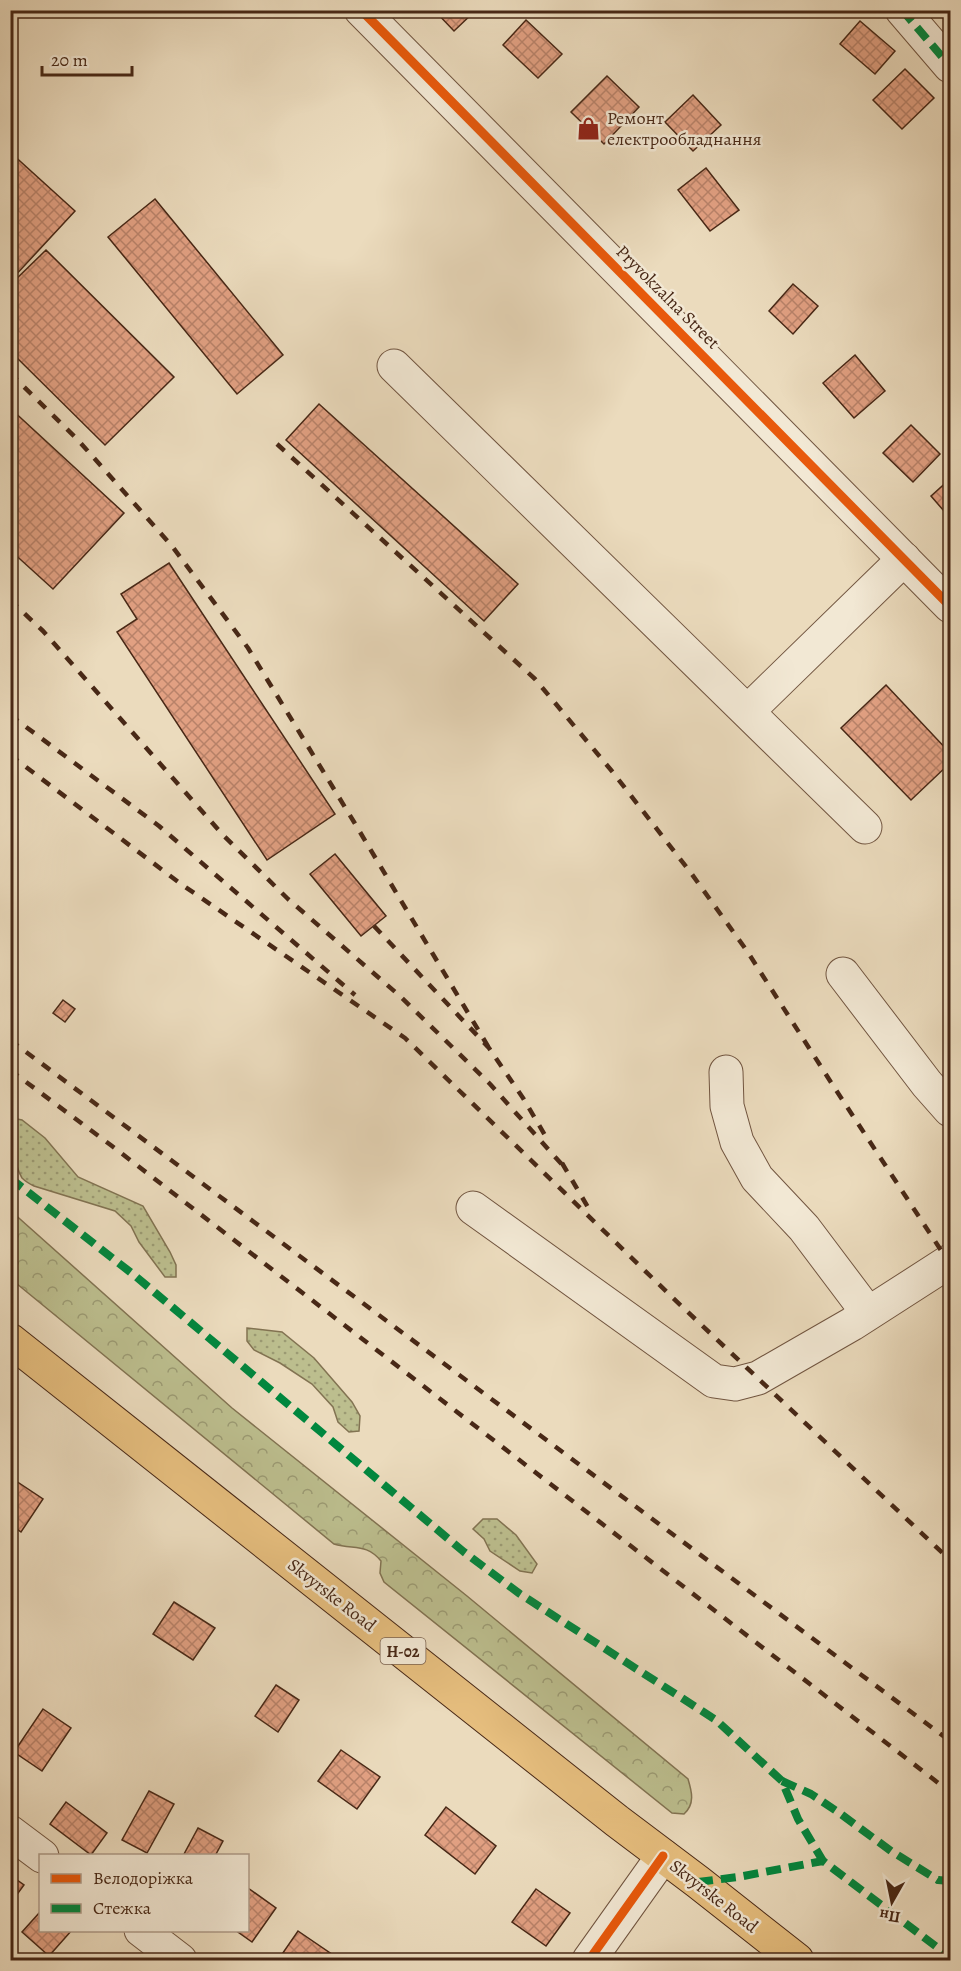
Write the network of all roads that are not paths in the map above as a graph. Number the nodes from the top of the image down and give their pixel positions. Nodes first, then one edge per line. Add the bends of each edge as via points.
1 (361, 10) edge
2 (902, 10) edge
3 (951, 66) edge
4 (394, 366) dead end
5 (904, 559) junction
6 (951, 606) edge
7 (748, 711) junction
8 (865, 827) dead end
9 (843, 974) dead end
10 (726, 1072) dead end
11 (951, 1110) edge
12 (473, 1208) dead end
13 (951, 1261) edge
14 (868, 1313) junction
15 (10, 1340) edge
16 (10, 1832) edge
17 (39, 1854) edge
18 (663, 1856) junction
19 (144, 1932) edge
20 (180, 1960) edge
21 (589, 1960) edge
22 (797, 1960) edge

1 - 5 street, Pryvokzalna Street
2 - 3 street
4 - 7 street
5 - 6 street, Pryvokzalna Street
5 - 7 street
7 - 8 street
9 - 11 street
10 - 14 street via 728,1106 737,1142 757,1178 804,1228
12 - 14 street via 714,1381 735,1384 758,1378
13 - 14 street
15 - 18 main road, Skvyrske Road / Н-02
16 - 17 street
18 - 21 street
18 - 22 main road, Skvyrske Road / Н-02
19 - 20 street

